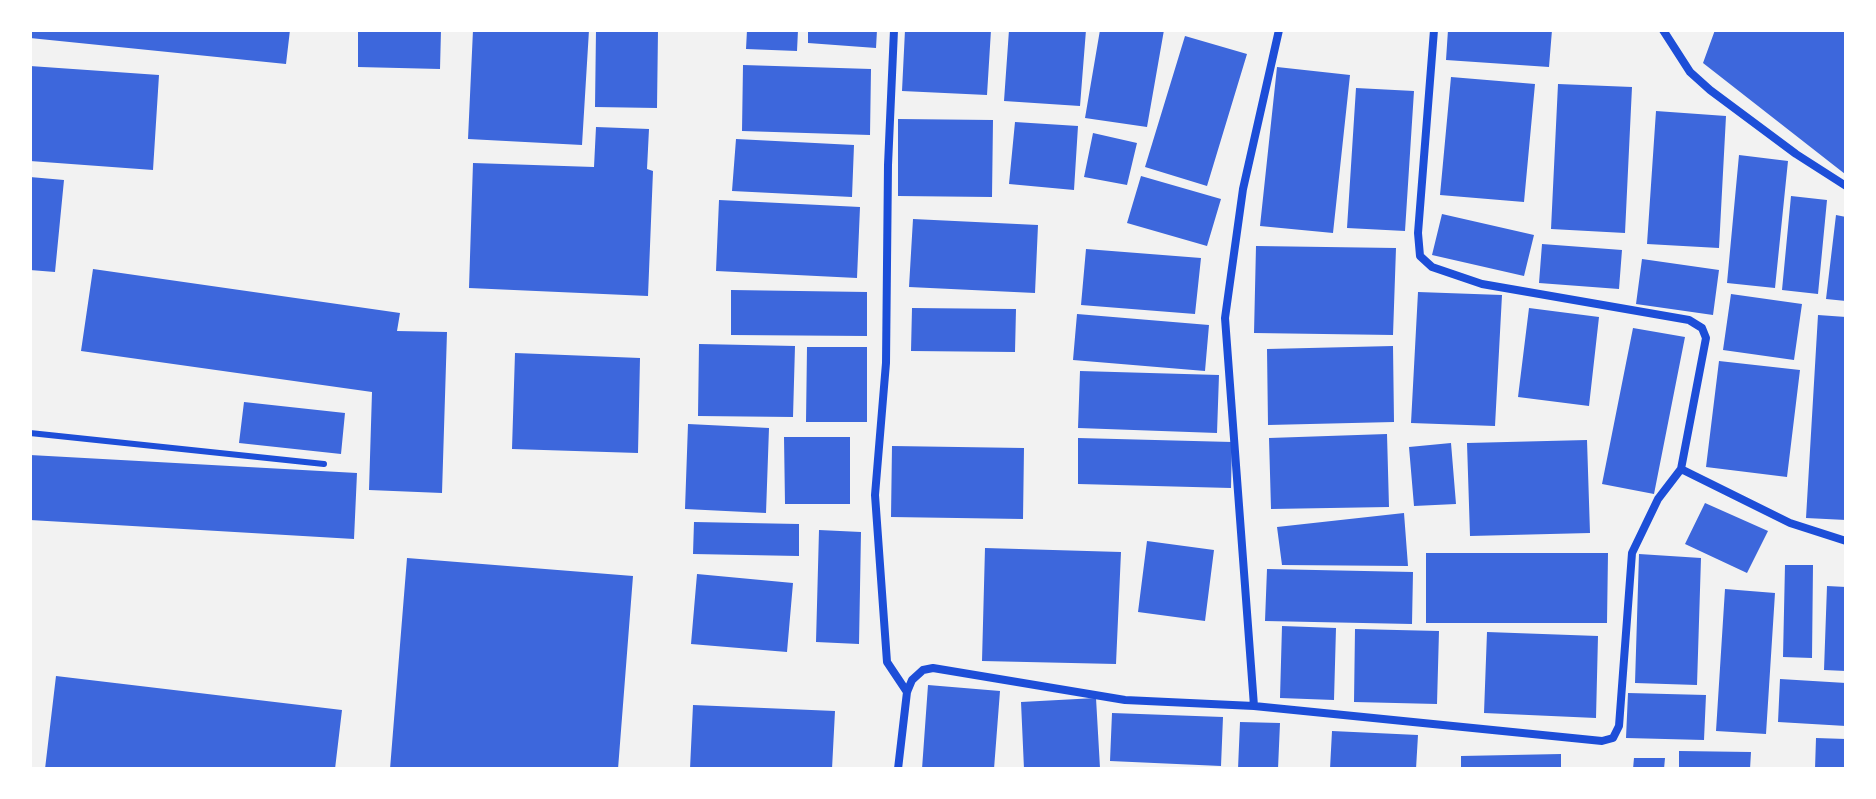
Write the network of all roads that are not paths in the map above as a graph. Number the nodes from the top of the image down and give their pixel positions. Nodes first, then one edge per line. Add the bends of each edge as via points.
1 (894, 30) edge
2 (1279, 30) edge
3 (1434, 30) edge
4 (1663, 30) edge
5 (1846, 186) edge
6 (30, 433) edge
7 (324, 464) dead end
8 (1681, 469) junction
9 (1846, 541) edge
10 (907, 692) junction
11 (1254, 706) junction
12 (898, 769) edge

1 - 10 street via 886,363 875,495 887,662
2 - 11 street via 1243,189 1225,318
3 - 8 street via 1420,256 1432,267 1482,284 1689,320 1702,328 1706,338
4 - 5 street via 1690,72 1710,90
6 - 7 lane
8 - 9 street via 1790,523
8 - 11 street via 1658,499 1632,553 1619,726 1613,738
10 - 11 street via 912,680 933,668 1125,700
10 - 12 street

